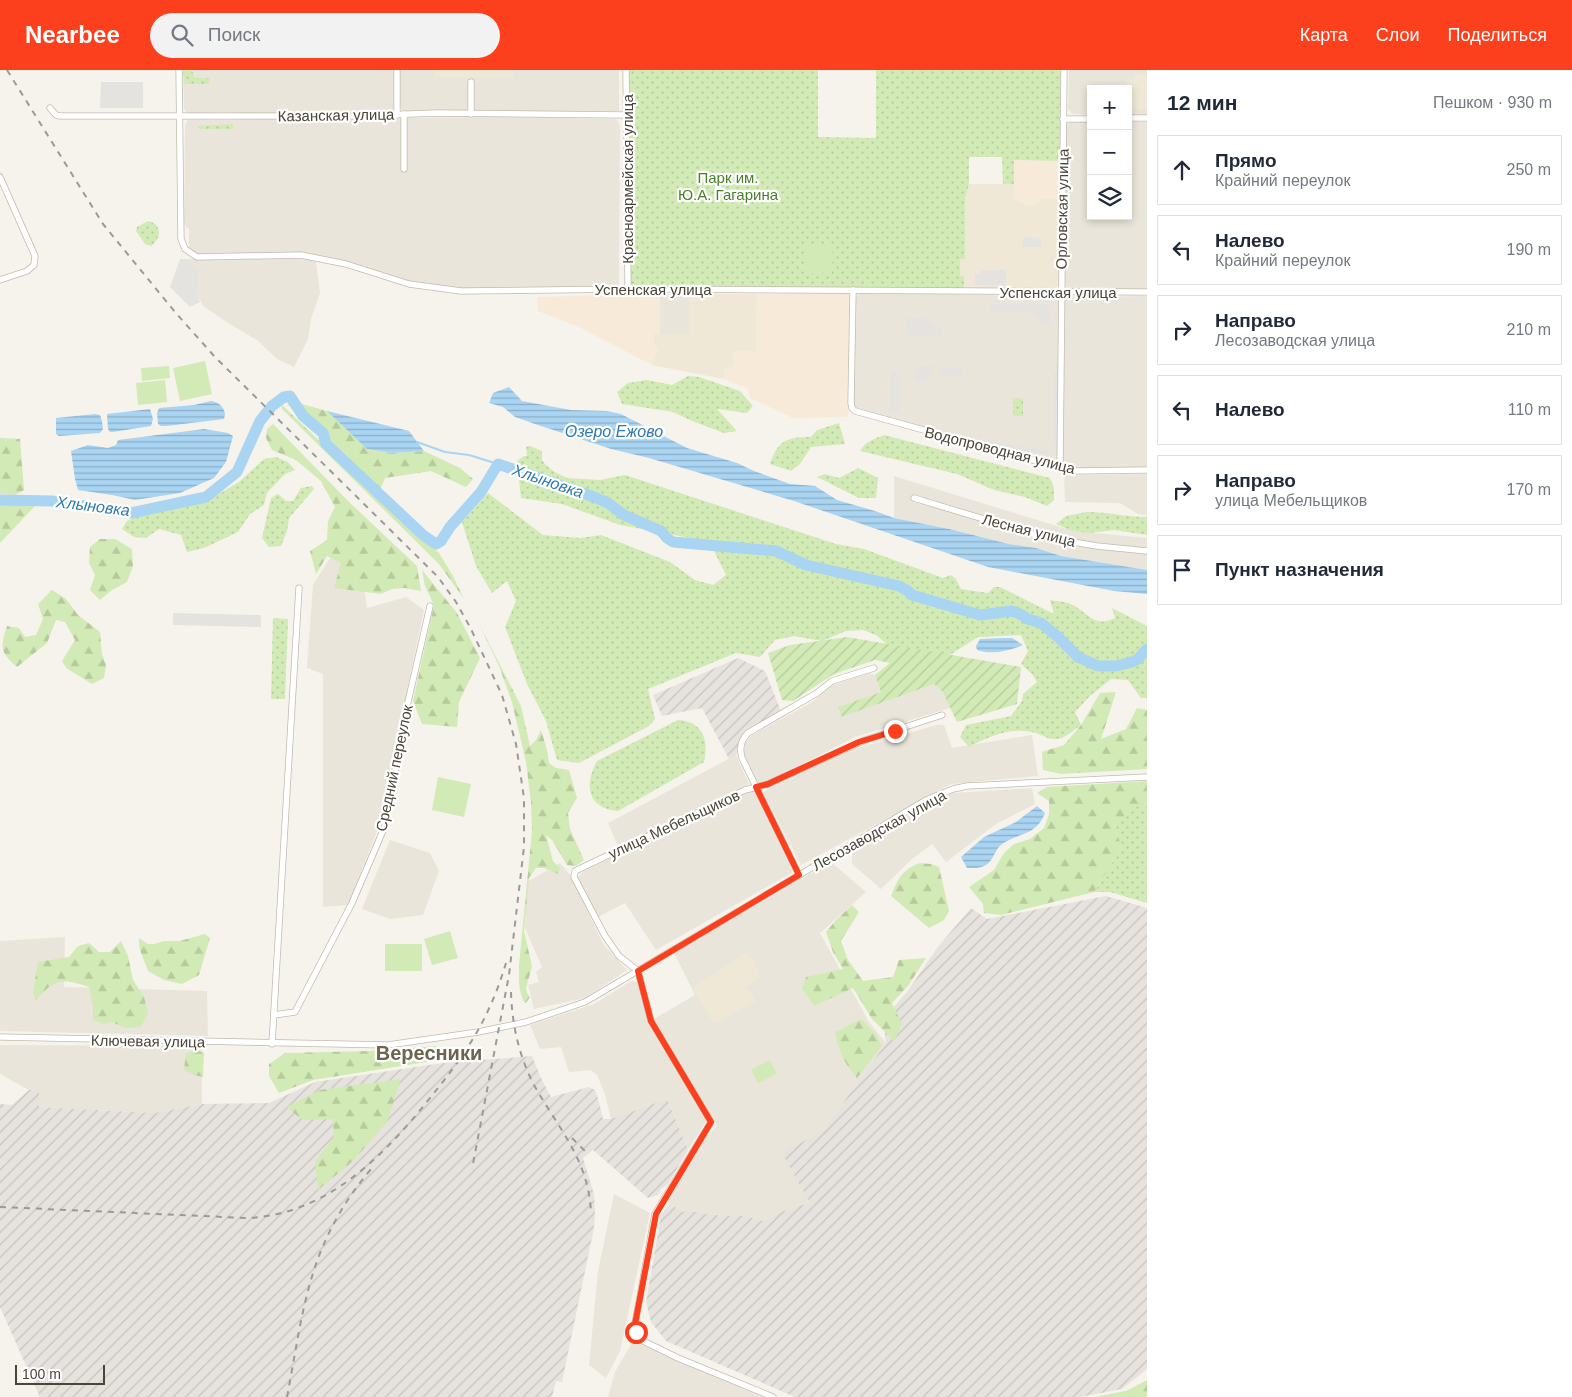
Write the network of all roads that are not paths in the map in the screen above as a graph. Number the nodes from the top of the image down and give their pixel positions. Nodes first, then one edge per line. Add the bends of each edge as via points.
1 (179, 70) edge
2 (397, 70) edge
3 (626, 70) edge
4 (1064, 70) edge
5 (471, 82) dead end
6 (50, 108) dead end
7 (404, 114) junction
8 (470, 114) junction
9 (397, 115) junction
10 (626, 115) junction
11 (180, 116) junction
12 (1132, 118) edge
13 (1147, 118) edge
14 (1063, 119) junction
15 (1087, 119) edge
16 (404, 169) dead end
17 (0, 177) edge
18 (0, 280) edge
19 (628, 289) junction
20 (853, 290) junction
21 (1062, 292) junction
22 (1147, 292) edge
23 (1060, 469) junction
24 (1147, 470) edge
25 (914, 498) dead end
26 (1147, 551) edge
27 (299, 588) dead end
28 (430, 606) dead end
29 (874, 668) dead end
30 (942, 716) dead end
31 (1147, 777) edge
32 (756, 787) junction
33 (799, 875) junction
34 (638, 971) junction
35 (274, 1014) junction
36 (0, 1037) edge
37 (272, 1044) junction
38 (296, 1044) joint
39 (773, 1397) edge

1 - 11 street
2 - 9 street
3 - 10 street, Красноармейская улица
4 - 14 street, Орловская улица
5 - 8 street
6 - 11 street, Казанская улица via 60,116
7 - 8 street, Казанская улица
7 - 9 street, Казанская улица
7 - 16 street
8 - 10 street, Казанская улица
9 - 11 street, Казанская улица
10 - 19 street, Красноармейская улица
11 - 19 street, Успенская улица via 181,231 185,249 197,257 301,255 346,264 409,284 452,290
12 - 13 street
14 - 15 street
14 - 21 street, Орловская улица
17 - 18 street via 35,256 34,265 27,271
19 - 20 street, Успенская улица
20 - 21 street, Успенская улица
20 - 23 street, Водопроводная улица via 851,403 855,412
21 - 22 street, Успенская улица
21 - 23 street, Орловская улица
23 - 24 street, Водопроводная улица via 1072,472
25 - 26 street, Лесная улица via 1043,536
27 - 35 street
28 - 35 street, Средний переулок via 405,714 385,826 352,903 295,1012
29 - 32 street via 832,681 746,736 740,753
30 - 32 street, улица Мебельщиков via 865,740
31 - 33 street, Лесозаводская улица via 953,789 926,800
32 - 33 street
32 - 34 street, улица Мебельщиков via 575,871 574,877 605,936 619,956
33 - 34 street, Лесозаводская улица
34 - 38 street, Лесозаводская улица via 585,1002 526,1022 388,1045
34 - 39 street via 651,1021 711,1122 656,1214 636,1332 639,1338 678,1358
35 - 37 street
36 - 37 street, Ключевая улица
37 - 38 street, Ключевая улица

